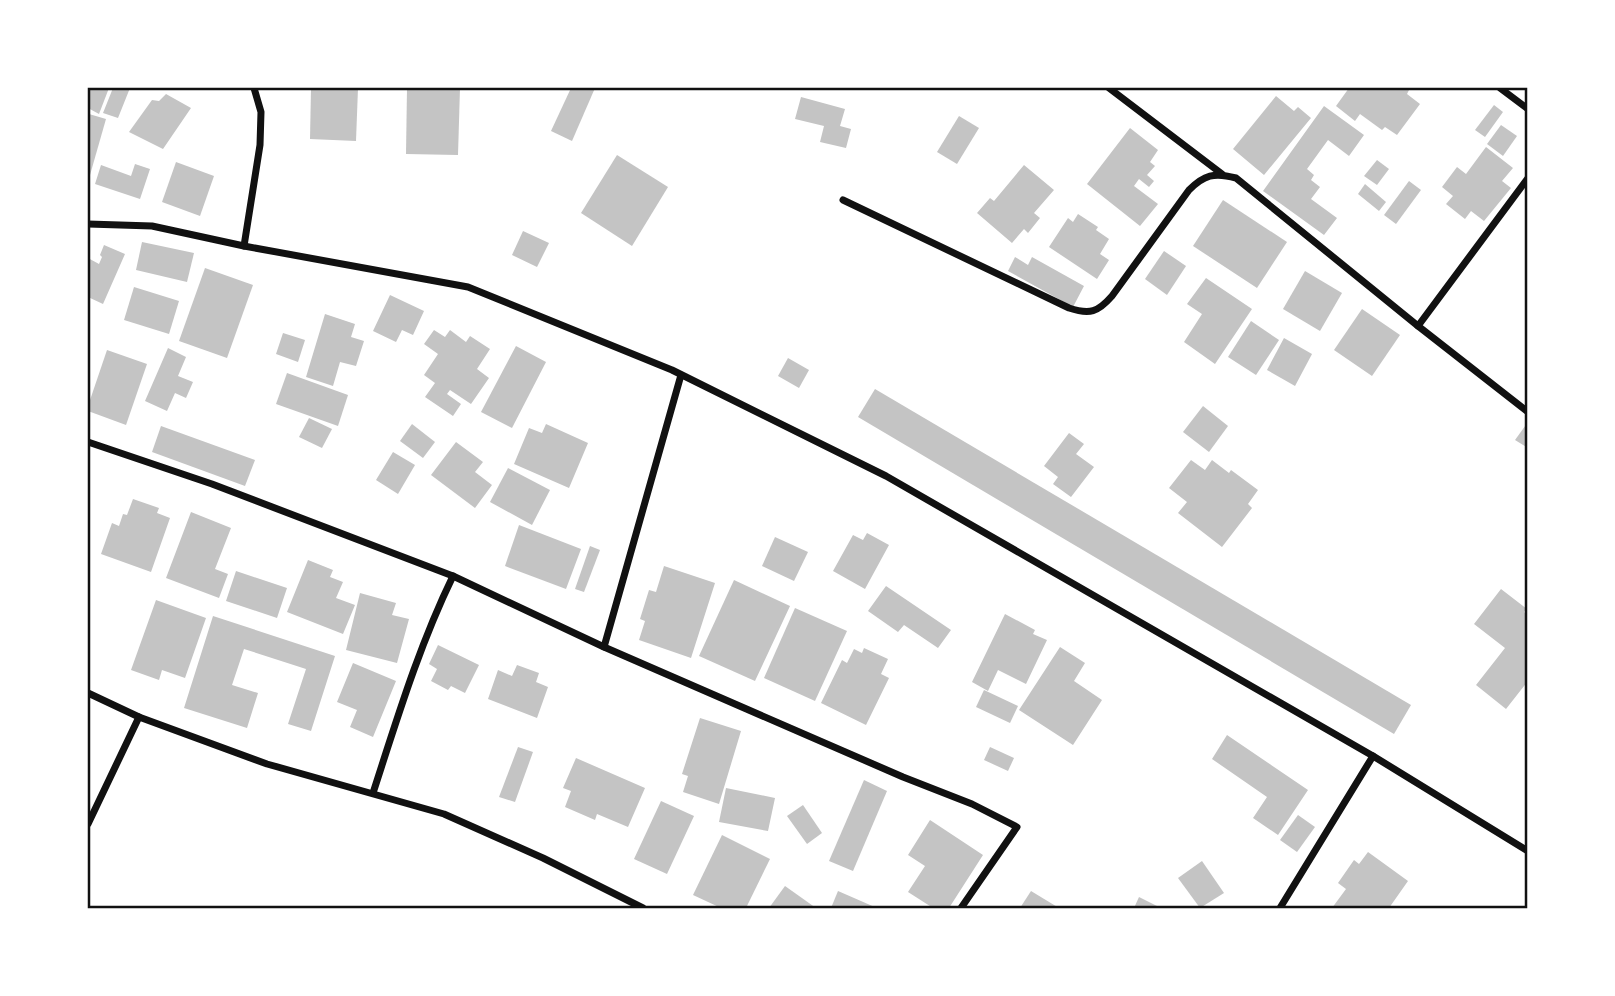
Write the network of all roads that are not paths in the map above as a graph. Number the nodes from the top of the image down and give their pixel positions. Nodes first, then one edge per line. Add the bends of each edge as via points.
1 (254, 88) edge
2 (1109, 88) edge
3 (1500, 88) edge
4 (1528, 109) edge
5 (1223, 174) junction
6 (1528, 178) edge
7 (843, 200) dead end
8 (88, 224) edge
9 (244, 246) junction
10 (1418, 326) junction
11 (681, 375) junction
12 (1528, 412) edge
13 (88, 442) edge
14 (453, 576) junction
15 (604, 647) junction
16 (88, 693) edge
17 (139, 717) junction
18 (1373, 756) junction
19 (373, 793) junction
20 (88, 824) edge
21 (1528, 851) edge
22 (643, 908) edge
23 (961, 908) edge
24 (1280, 908) edge

1 - 9 street via 261,112 260,145
2 - 5 street
3 - 4 street
5 - 7 street via 1198,181 1112,296 1102,307 1083,312
5 - 10 street via 1236,178
6 - 10 street
8 - 9 street via 152,226
9 - 11 street via 468,287
10 - 12 street
11 - 15 street
11 - 18 street via 886,476
13 - 14 street
14 - 15 street
14 - 19 street via 416,663
15 - 23 street via 1017,827
16 - 17 street
17 - 19 street via 267,764
17 - 20 street
18 - 21 street
18 - 24 street
19 - 22 street via 444,814

